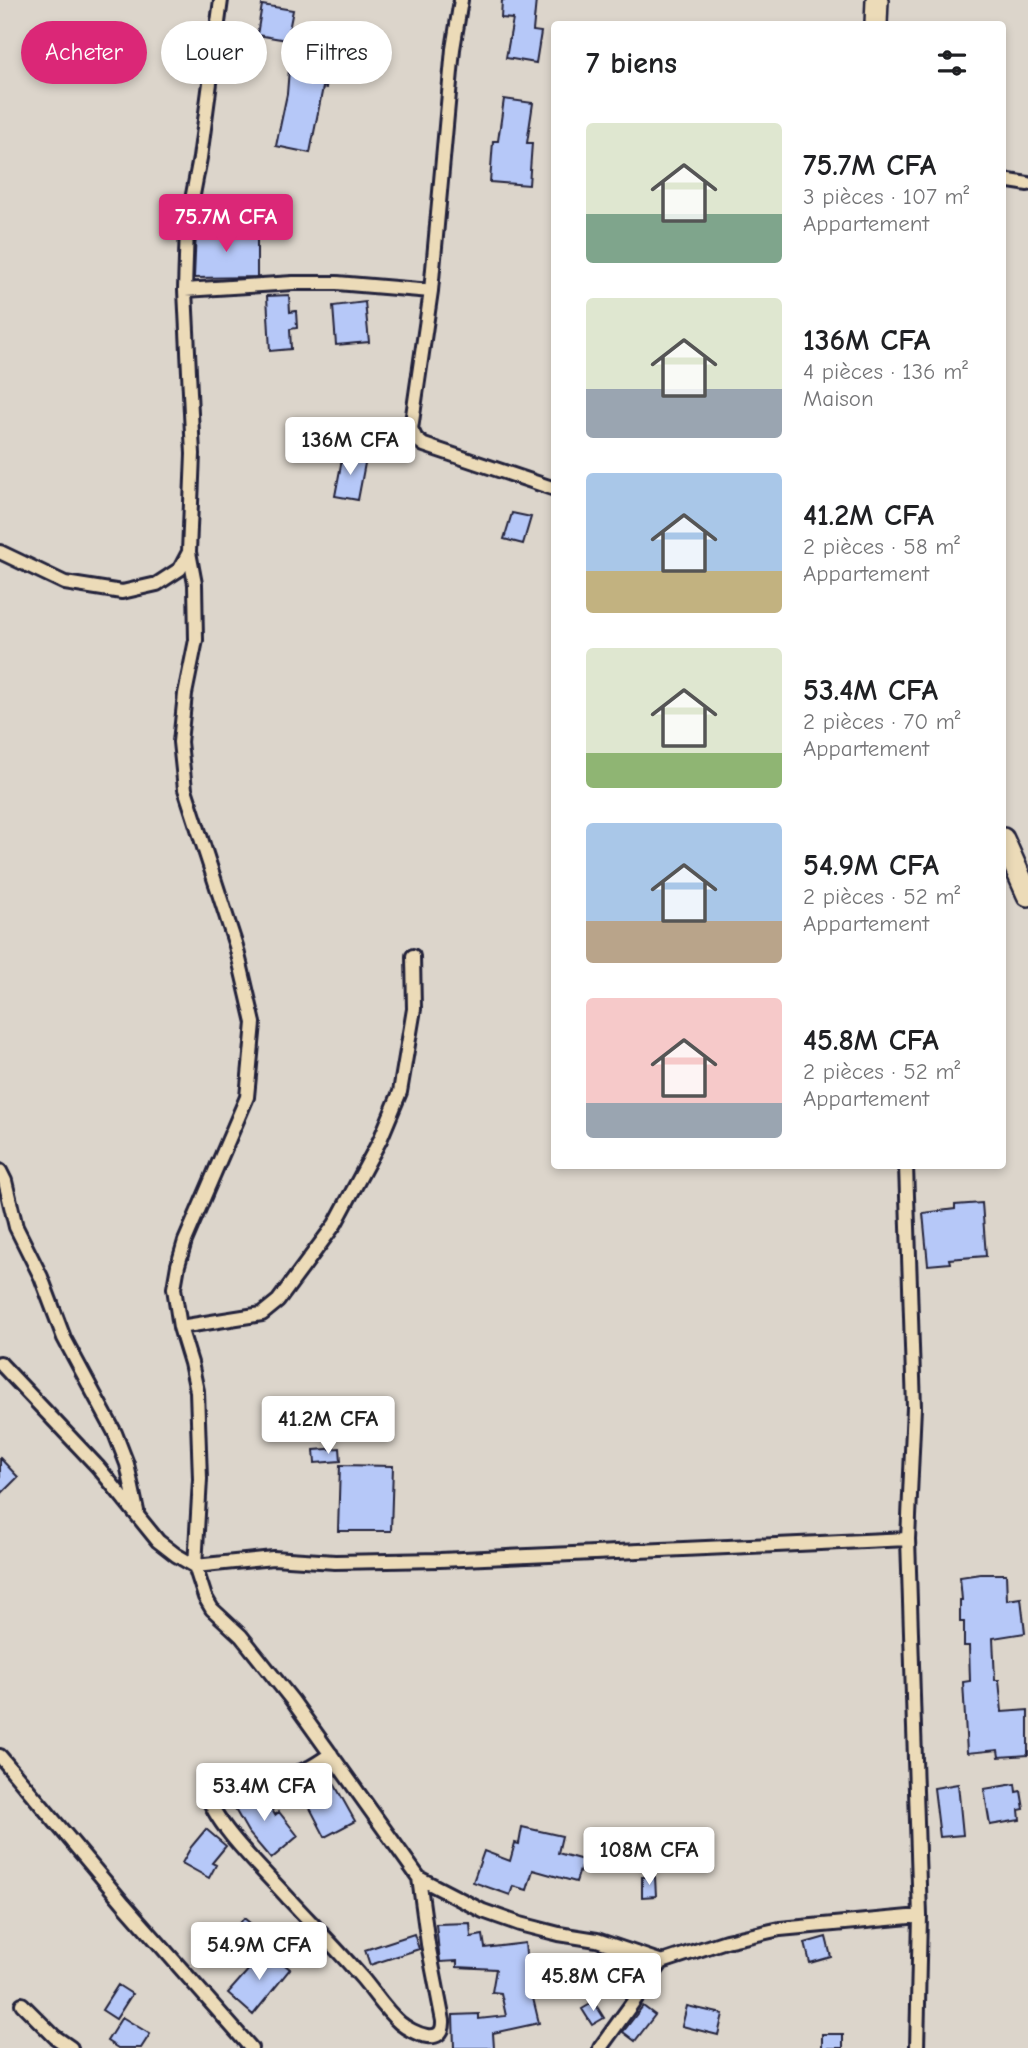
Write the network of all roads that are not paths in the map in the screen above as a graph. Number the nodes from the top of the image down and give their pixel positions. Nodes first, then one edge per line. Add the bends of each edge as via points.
1 (221, 0) edge
2 (461, 0) edge
3 (877, 0) edge
4 (876, 21) edge
5 (1006, 180) edge
6 (1028, 184) edge
7 (185, 290) junction
8 (431, 291) junction
9 (551, 488) edge
10 (0, 552) edge
11 (189, 552) junction
12 (1006, 846) edge
13 (1028, 895) edge
14 (412, 956) dead end
15 (906, 1169) edge
16 (0, 1171) edge
17 (180, 1327) junction
18 (0, 1363) edge
19 (138, 1514) junction
20 (908, 1539) junction
21 (195, 1566) junction
22 (331, 1754) junction
23 (0, 1756) edge
24 (419, 1878) junction
25 (920, 1916) junction
26 (662, 1962) junction
27 (22, 2004) dead end
28 (71, 2048) edge
29 (251, 2048) edge
30 (600, 2048) edge
31 (917, 2048) edge

1 - 7 street via 187,226
2 - 8 street
3 - 4 highway
5 - 6 street
7 - 8 street via 337,283
7 - 11 street via 193,454
8 - 9 street via 411,429 416,439
10 - 11 street via 65,583 122,592 157,584 180,569
11 - 17 street via 196,640 180,742 185,789 236,946 254,1023 247,1097 177,1265 174,1289
12 - 13 highway
14 - 17 street via 414,1009 400,1092 335,1224 278,1301 262,1314
15 - 20 street via 914,1407
16 - 19 street via 16,1227 64,1338 115,1433
17 - 21 street via 197,1391 200,1479
18 - 19 street
19 - 21 street via 158,1541
20 - 21 street via 440,1560 273,1558
20 - 25 street
21 - 22 street via 212,1609 259,1658
22 - 24 street
22 - 24 street via 292,1774 232,1779 208,1794 210,1804 230,1834 398,2021 433,2037 440,2035 443,2021
23 - 29 street
24 - 26 street via 520,1924 597,1940
25 - 26 street via 780,1929
25 - 31 street
26 - 30 street
27 - 28 street

